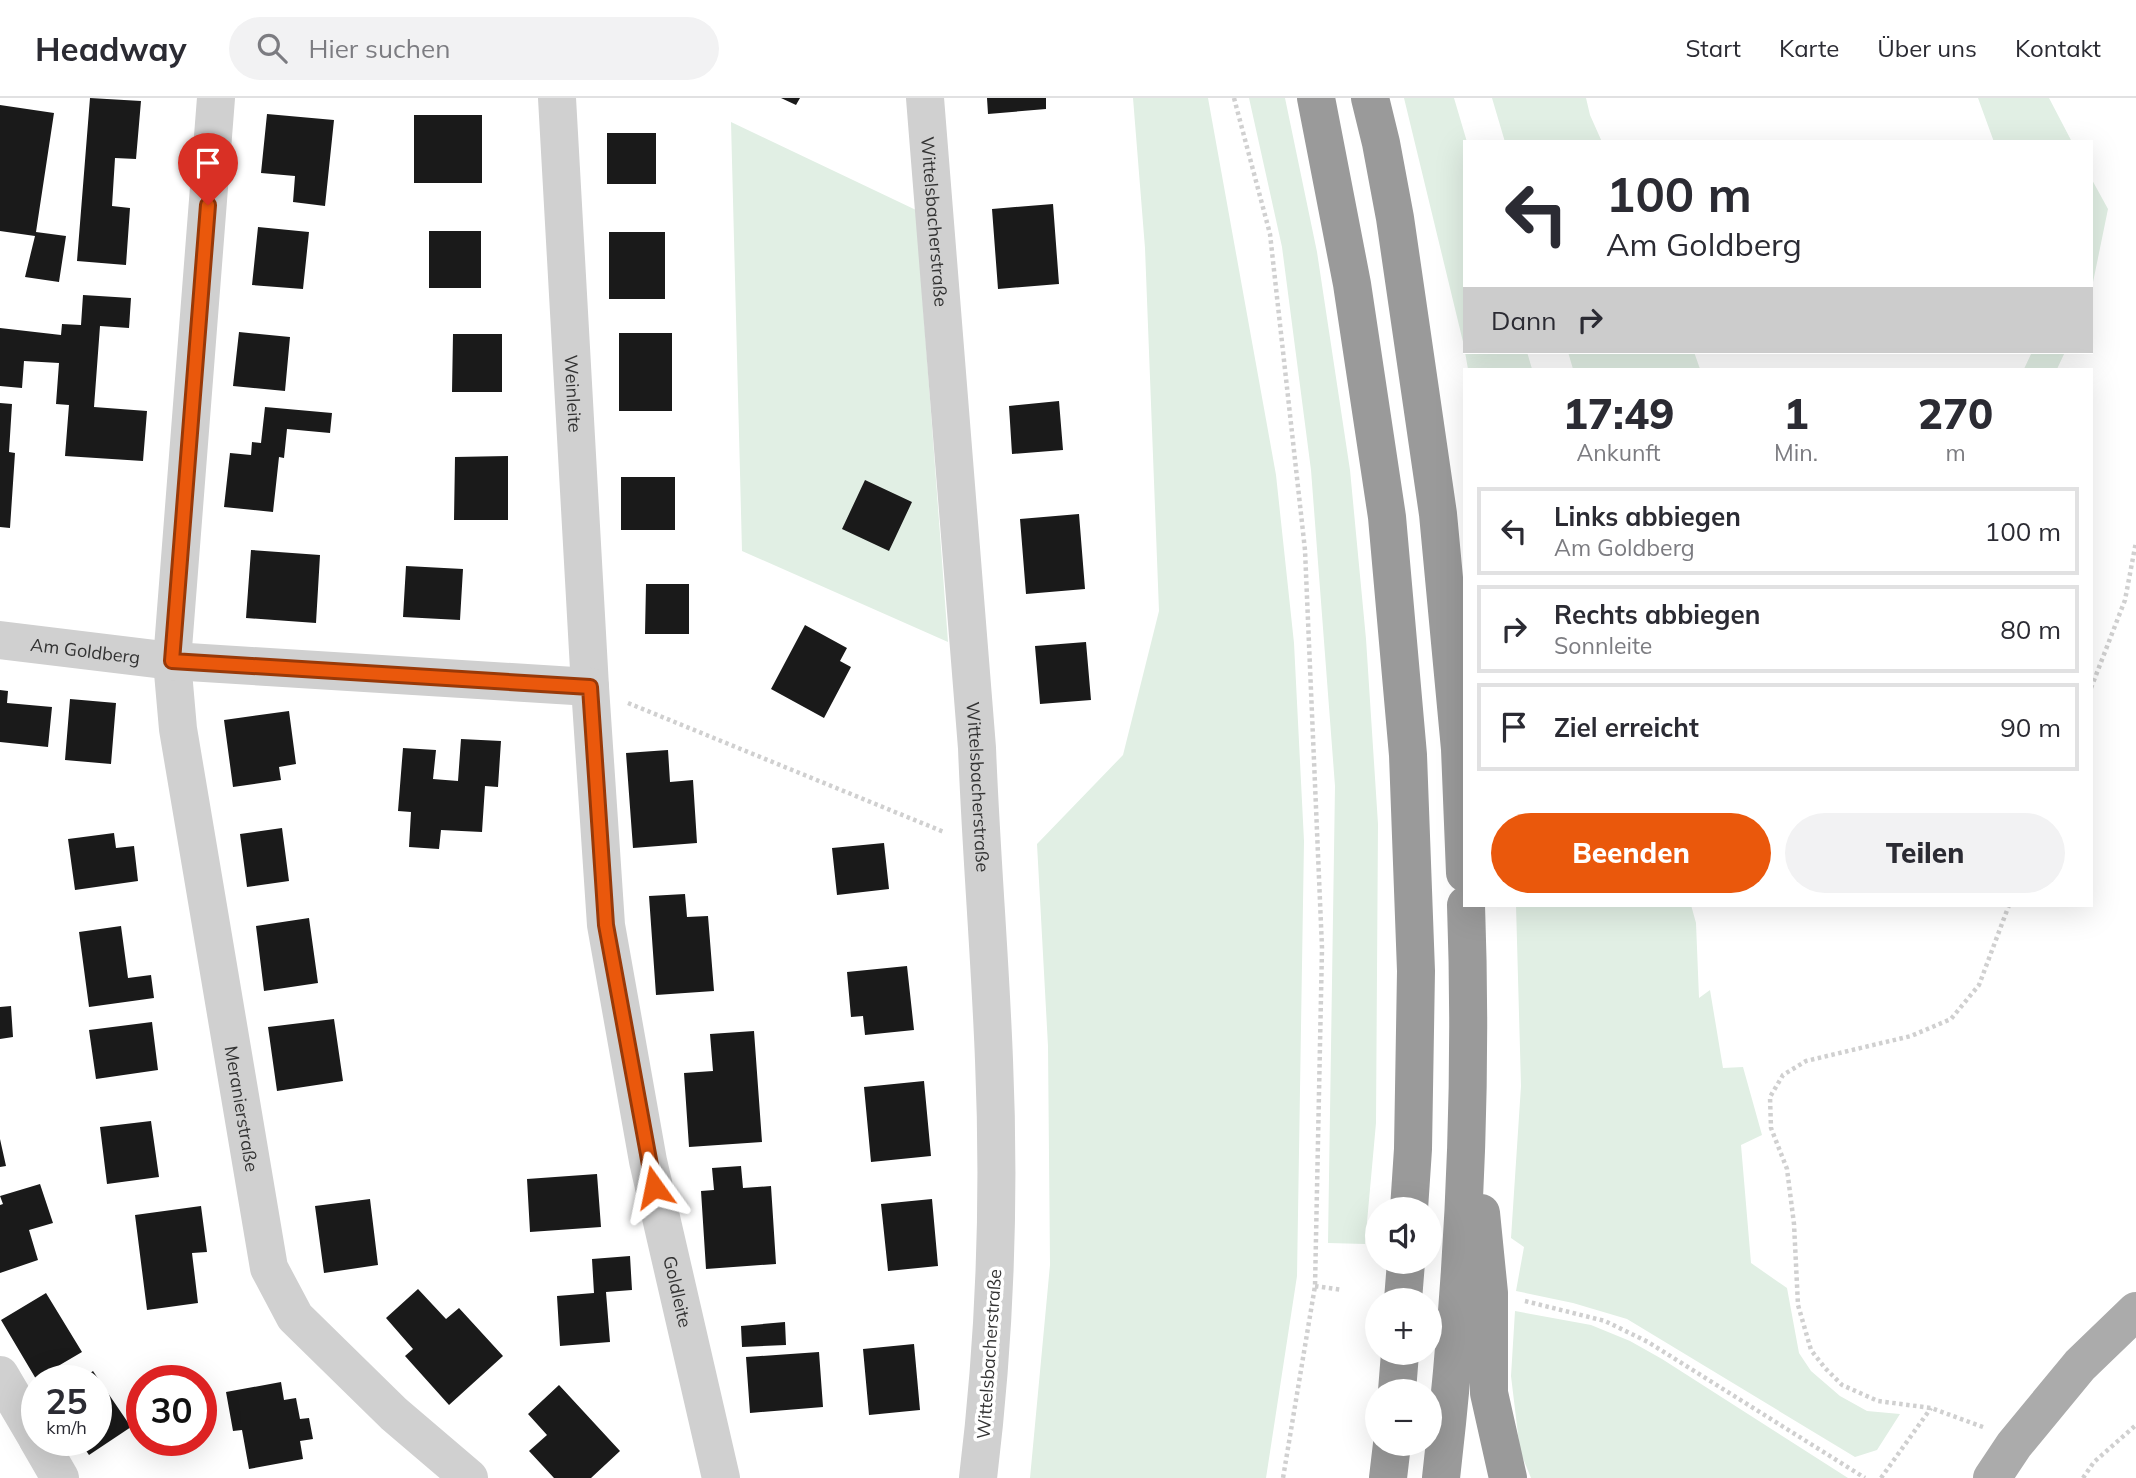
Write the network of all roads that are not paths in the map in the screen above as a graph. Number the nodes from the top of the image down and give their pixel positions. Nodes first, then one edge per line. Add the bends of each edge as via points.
1 (216, 98) edge
2 (557, 98) edge
3 (925, 98) edge
4 (1316, 98) edge
5 (1370, 98) edge
6 (0, 640) edge
7 (172, 661) junction
8 (590, 687) junction
9 (1463, 823) edge
10 (1466, 907) edge
11 (1469, 1090) junction
12 (1410, 1197) edge
13 (2136, 1311) edge
14 (0, 1375) edge
15 (21, 1411) edge
16 (47, 1456) edge
17 (1391, 1456) edge
18 (60, 1478) edge
19 (469, 1478) edge
20 (721, 1478) edge
21 (978, 1478) edge
22 (1388, 1478) edge
23 (1441, 1478) edge
24 (1508, 1478) edge
25 (1992, 1478) edge

1 - 7 street, Meranierstraße
2 - 8 street, Weinleite
3 - 21 street, Wittelsbacherstraße via 977,748 995,1061 996,1268
4 - 12 highway via 1352,284 1387,517 1408,755 1416,971
5 - 9 highway via 1395,218 1438,514
6 - 7 street, Am Goldberg
7 - 8 street, Am Goldberg
7 - 19 street, Meranierstraße via 178,729 269,1268 295,1317 394,1414
8 - 20 street, Goldleite via 606,925 648,1161
10 - 11 highway
11 - 23 highway via 1453,1374
11 - 24 highway via 1489,1293 1489,1393
13 - 25 main road via 2080,1365
14 - 15 street
16 - 18 street
17 - 22 highway

